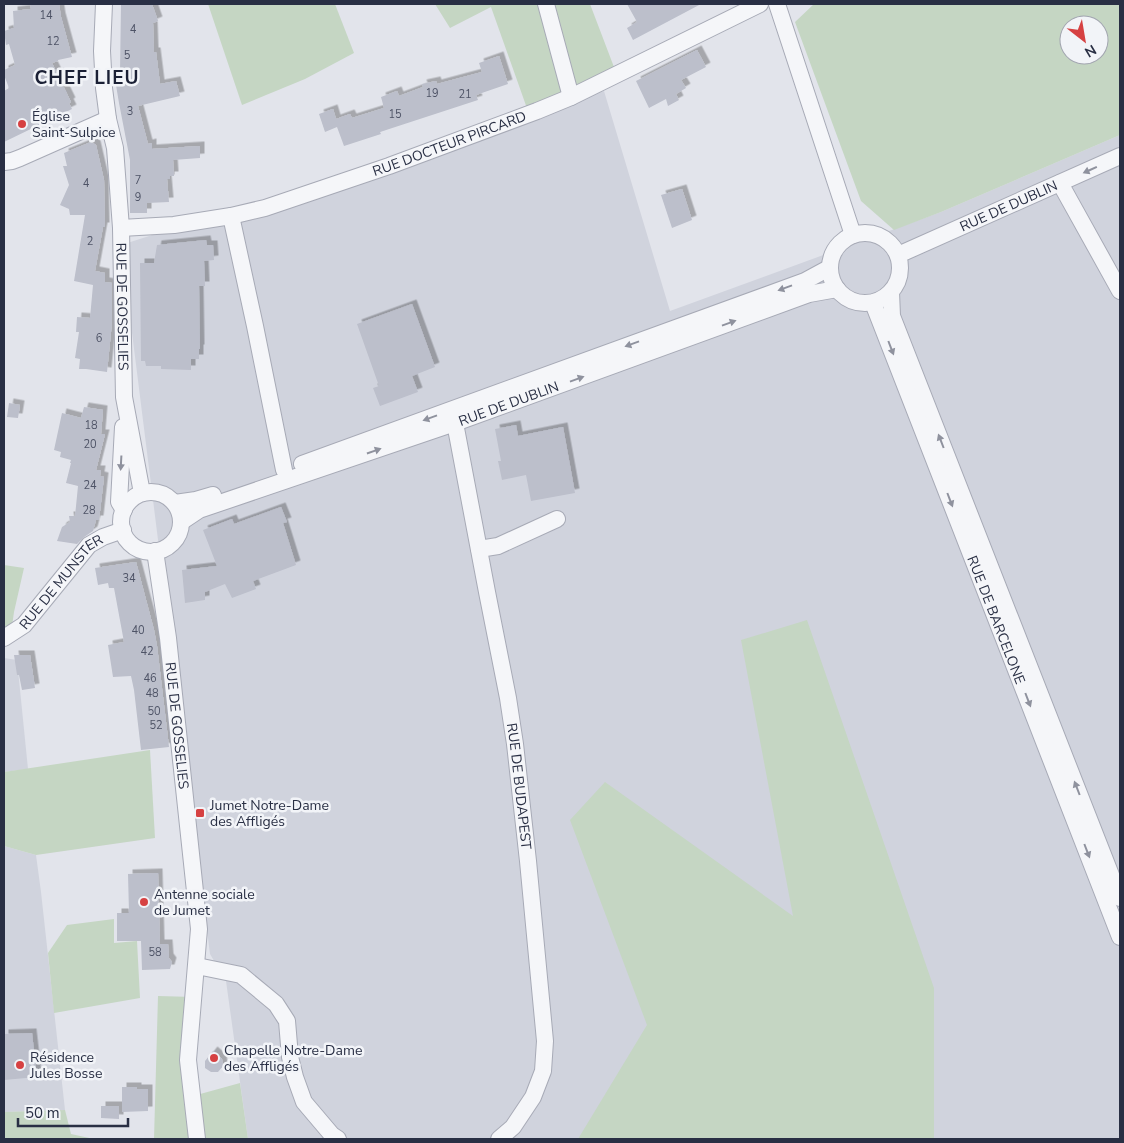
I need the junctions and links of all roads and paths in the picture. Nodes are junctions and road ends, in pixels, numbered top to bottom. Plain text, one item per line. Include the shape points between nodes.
1 (104, 4) edge
2 (546, 4) edge
3 (760, 4) edge
4 (777, 4) edge
5 (571, 97) junction
6 (108, 119) junction
7 (1120, 156) edge
8 (4, 162) edge
9 (1060, 183) junction
10 (231, 216) junction
11 (121, 228) junction
12 (853, 235) junction
13 (898, 255) junction
14 (829, 268) junction
15 (837, 289) junction
16 (1120, 291) edge
17 (892, 292) junction
18 (873, 303) junction
19 (124, 397) junction
20 (455, 423) junction
21 (284, 470) junction
22 (142, 493) junction
23 (175, 503) junction
24 (124, 510) junction
25 (557, 519) dead end
26 (181, 522) junction
27 (123, 530) junction
28 (479, 549) junction
29 (155, 551) junction
30 (4, 638) edge
31 (1120, 898) edge
32 (1120, 937) edge
33 (197, 966) junction
34 (197, 1139) edge
35 (338, 1139) edge
36 (499, 1139) edge

1 - 6 street, RUE DE GOSSELIES via 102,51
2 - 5 street
3 - 5 street, RUE DOCTEUR PIRCARD
4 - 12 street
5 - 10 street, RUE DOCTEUR PIRCARD via 389,166 265,208
6 - 8 street
6 - 11 street, RUE DE GOSSELIES via 115,148
7 -> 9 street, RUE DE DUBLIN
9 - 13 street, RUE DE DUBLIN
9 - 16 street
10 - 11 street, RUE DOCTEUR PIRCARD via 174,225
10 - 21 street
11 - 19 street, RUE DE GOSSELIES
12 - 13 street via 864,233 884,238
12 - 14 street via 836,248
13 - 17 street via 900,274
14 - 15 street
14 -> 21 street, RUE DE DUBLIN via 805,281
15 - 18 street via 853,302
20 -> 15 street, RUE DE DUBLIN via 808,294
17 - 18 street
31 -> 17 street, RUE DE BARCELONE via 892,316
18 -> 32 street, RUE DE BARCELONE
19 - 22 street, RUE DE GOSSELIES
19 -> 24 street via 119,502
26 -> 20 street, RUE DE DUBLIN via 199,510
20 - 28 street, RUE DE BUDAPEST
21 - 23 street, RUE DE DUBLIN via 196,500
22 - 23 street via 162,493
22 - 24 street via 132,498
23 - 26 street
24 - 27 street
25 - 28 street via 498,546
26 - 29 street via 176,539 169,546
27 - 29 street via 124,536 140,550
27 - 30 street, RUE DE MUNSTER via 89,545 24,626
28 - 36 street, RUE DE BUDAPEST via 515,744 545,1041 543,1071 533,1097 514,1127
29 - 33 street, RUE DE GOSSELIES via 168,638 199,929
33 - 34 street, RUE DE GOSSELIES via 188,1060
33 - 35 street via 241,975 276,1004 286,1021 290,1057 304,1102

